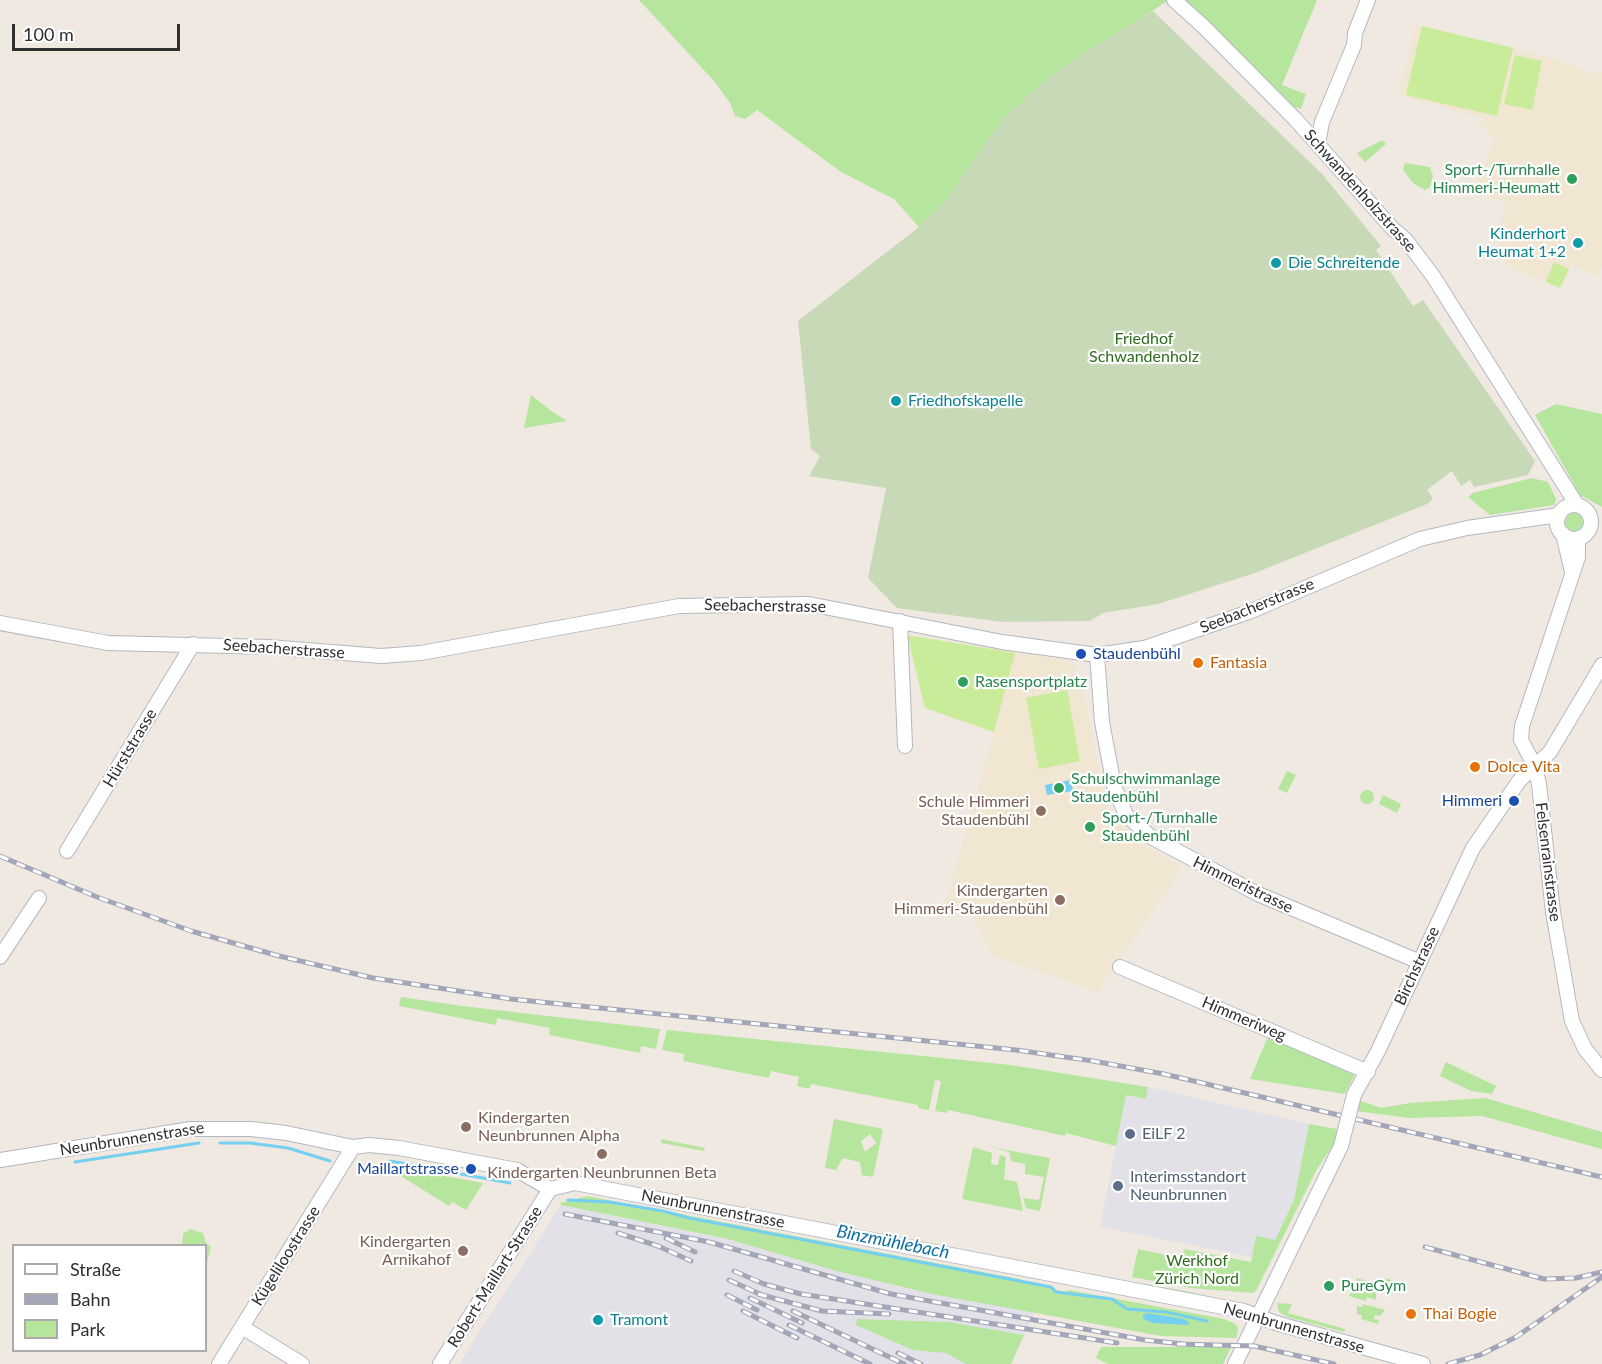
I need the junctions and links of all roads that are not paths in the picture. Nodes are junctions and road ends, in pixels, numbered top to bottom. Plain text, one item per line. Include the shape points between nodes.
1 (1174, 0) edge
2 (1368, 0) edge
3 (1318, 144) junction
4 (1578, 511) edge
5 (1510, 522) junction
6 (1590, 531) edge
7 (1561, 532) junction
8 (1573, 574) junction
9 (900, 621) junction
10 (0, 623) edge
11 (193, 644) junction
12 (1097, 655) junction
13 (1602, 665) edge
14 (905, 746) dead end
15 (1535, 766) junction
16 (67, 851) dead end
17 (39, 898) dead end
18 (0, 957) edge
19 (1420, 962) junction
20 (1120, 967) dead end
21 (1602, 1070) edge
22 (1368, 1072) junction
23 (353, 1147) junction
24 (0, 1160) edge
25 (550, 1190) junction
26 (1259, 1316) junction
27 (242, 1327) junction
28 (219, 1364) edge
29 (302, 1364) edge
30 (440, 1364) edge
31 (1235, 1364) edge
32 (1423, 1364) edge

1 - 3 street, Schwandenholzstrasse
2 - 3 street
3 - 4 street, Schwandenholzstrasse via 1419,256
4 - 5 street, Seebacherstrasse
4 - 6 street via 1591,522
4 - 7 street
5 - 7 street, Seebacherstrasse
5 - 12 street, Seebacherstrasse via 1420,539 1249,612 1144,648
6 - 7 street, Seebacherstrasse
6 - 8 street
7 - 8 street
8 - 15 street via 1522,726 1521,740
9 - 11 street, Seebacherstrasse via 809,604 679,606 421,653 381,656
9 - 12 street, Seebacherstrasse via 1002,642
9 - 14 street
10 - 11 street, Seebacherstrasse via 108,643
11 - 16 street, Hürststrasse
12 - 19 street, Himmeristrasse via 1102,722 1114,786 1126,815 1151,837 1258,894
13 - 15 street via 1550,752
15 - 19 street, Birchstrasse via 1519,781 1479,838
15 - 21 street, Felsenrainstrasse via 1568,1007 1579,1038
17 - 18 street
19 - 22 street, Birchstrasse
20 - 22 street, Himmeriweg
22 - 26 street, Birchstrasse, bridge via 1354,1095 1341,1146
23 - 24 street, Neunbrunnenstrasse via 286,1133 211,1127
23 - 25 street, Neunbrunnenstrasse via 399,1148 517,1170
23 - 27 street, Kügeliloostrasse
25 - 26 street, Neunbrunnenstrasse via 575,1183
25 - 30 street, Robert-Maillart-Strasse
26 - 31 street, Birchstrasse
26 - 32 street, Neunbrunnenstrasse
27 - 28 street, Kügeliloostrasse
27 - 29 street

